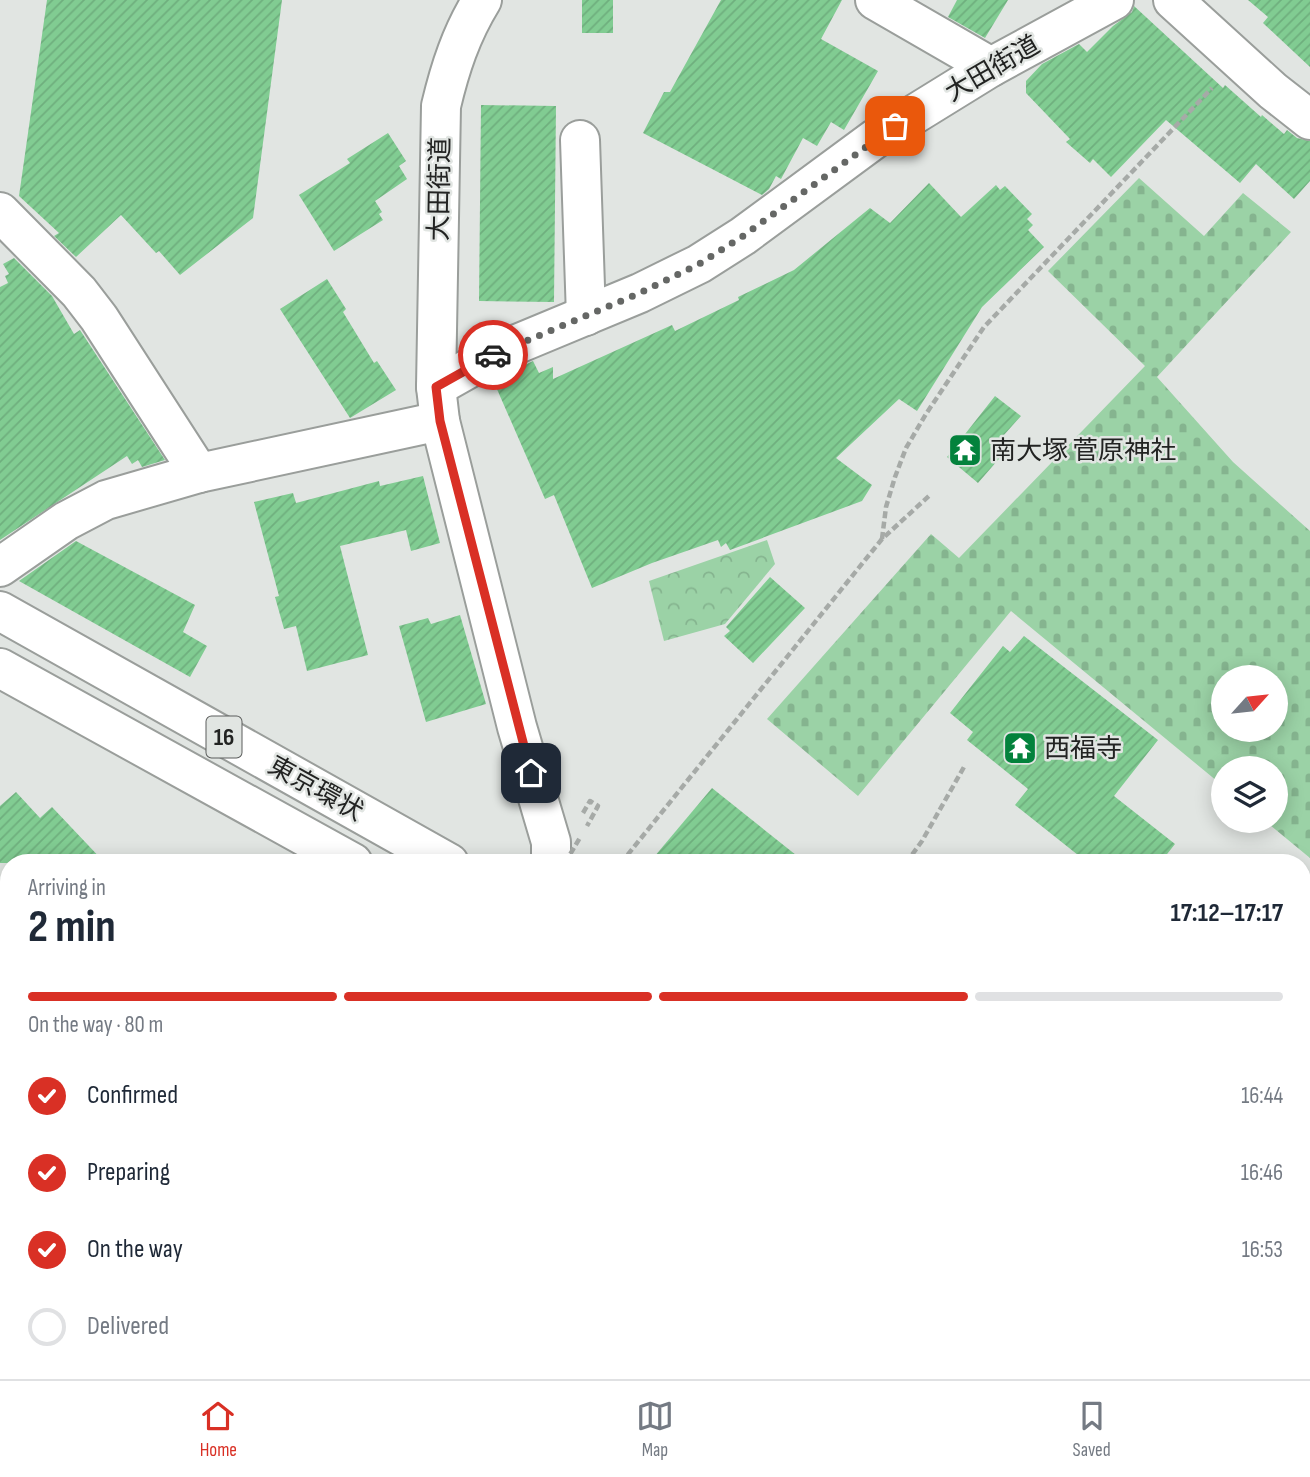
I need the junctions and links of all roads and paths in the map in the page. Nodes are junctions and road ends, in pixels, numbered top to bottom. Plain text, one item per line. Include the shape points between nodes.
1 (875, 0) edge
2 (1114, 0) edge
3 (1173, 0) edge
4 (470, 8) edge
5 (1239, 60) junction
6 (991, 67) junction
7 (1310, 120) edge
8 (580, 140) dead end
9 (0, 212) edge
10 (586, 316) junction
11 (438, 404) junction
12 (199, 473) junction
13 (930, 495) dead end
14 (882, 539) junction
15 (0, 568) edge
16 (0, 611) edge
17 (0, 668) edge
18 (964, 767) dead end
19 (581, 836) dead end
20 (337, 854) edge
21 (433, 854) edge
22 (551, 854) edge
23 (570, 854) edge
24 (628, 854) edge
25 (913, 854) edge

1 - 6 main road
2 - 6 main road, 大田街道
3 - 5 main road
4 - 11 main road, 大田街道 via 441,106
5 - 7 main road
5 - 14 path via 984,327 906,448 892,487
6 - 10 main road, 大田街道 via 876,138 699,264
8 - 10 main road
9 - 12 main road via 99,318
10 - 11 main road, 大田街道 via 498,352
11 - 12 main road
11 - 22 main road, 大田街道
12 - 15 main road via 106,500 66,521
13 - 14 path
14 - 24 path
16 - 21 main road, 東京環状 / 16
17 - 20 main road, 東京環状 / 16
18 - 25 path
19 - 23 path, bridge

